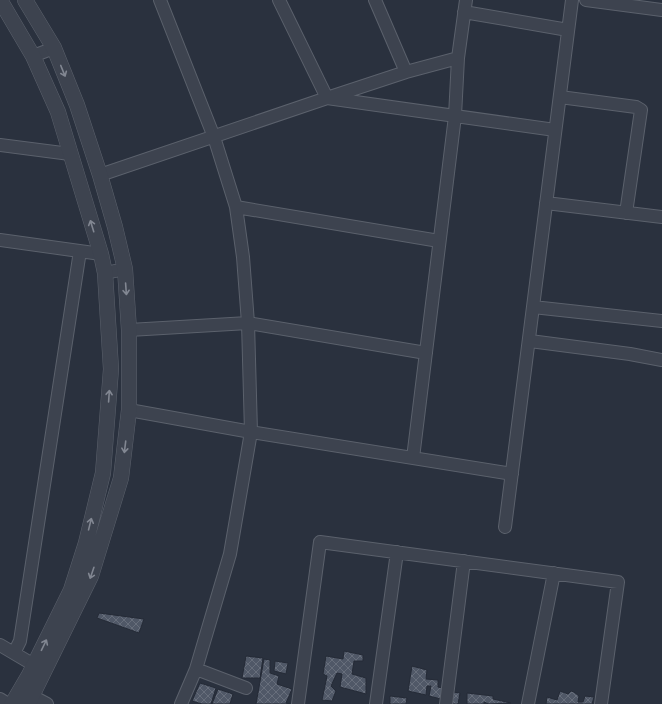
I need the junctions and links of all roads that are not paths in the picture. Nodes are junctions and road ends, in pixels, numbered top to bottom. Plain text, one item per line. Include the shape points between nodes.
1 (0, 0) edge
2 (25, 0) edge
3 (160, 0) edge
4 (279, 0) edge
5 (375, 0) edge
6 (466, 0) edge
7 (572, 0) edge
8 (586, 0) edge
9 (662, 10) edge
10 (464, 12) junction
11 (568, 30) junction
12 (54, 48) junction
13 (32, 56) junction
14 (458, 58) junction
15 (406, 72) junction
16 (560, 97) junction
17 (327, 98) junction
18 (455, 116) junction
19 (556, 130) junction
20 (214, 137) junction
21 (0, 145) edge
22 (70, 154) junction
23 (100, 175) junction
24 (546, 203) junction
25 (236, 207) junction
26 (626, 213) junction
27 (662, 217) edge
28 (0, 240) edge
29 (438, 241) junction
30 (80, 251) junction
31 (101, 254) junction
32 (125, 269) junction
33 (104, 273) junction
34 (533, 306) junction
35 (662, 321) edge
36 (248, 323) junction
37 (129, 330) junction
38 (530, 341) junction
39 (426, 353) junction
40 (662, 360) edge
41 (129, 410) junction
42 (251, 432) junction
43 (413, 458) junction
44 (512, 474) junction
45 (505, 526) dead end
46 (397, 552) junction
47 (464, 561) junction
48 (554, 573) junction
49 (0, 645) edge
50 (14, 653) junction
51 (34, 665) junction
52 (196, 669) junction
53 (246, 688) dead end
54 (0, 700) edge
55 (30, 700) edge
56 (8, 704) edge
57 (12, 704) edge
58 (47, 704) edge
59 (181, 704) edge
60 (298, 704) edge
61 (376, 704) edge
62 (446, 704) edge
63 (528, 704) edge
64 (601, 704) edge

1 - 13 street
2 - 12 street
3 - 20 street
4 - 17 street
5 - 15 street
6 - 10 street
7 - 11 street
8 - 9 street
10 - 11 street
10 - 14 street
11 - 16 street
12 - 13 street
12 -> 23 street via 77,105
13 - 22 street via 58,112
14 - 15 street
14 - 18 street
15 - 17 street
16 - 19 street
16 - 26 street via 636,107 641,110
17 - 18 street
17 - 20 street
18 - 19 street
18 - 29 street
19 - 24 street
20 - 23 street
20 - 25 street
21 - 22 street
31 -> 22 street
23 - 32 street
24 - 26 street
24 - 34 street
25 - 29 street
25 - 36 street
26 - 27 street
28 - 30 street
29 - 39 street
30 - 31 street
30 - 50 street via 20,641
31 - 33 street
32 - 33 street
32 -> 37 street
51 -> 33 street via 71,590 86,543 103,473 111,370
34 - 35 street
34 - 38 street
36 - 37 street
36 - 39 street
36 - 42 street
37 - 41 street
38 - 40 street
38 - 44 street
39 - 43 street
41 - 42 street
41 -> 55 street via 121,478 91,576
42 - 43 street
42 - 52 street via 230,554
43 - 44 street
44 - 45 street
46 - 47 street
46 - 60 street via 320,542
46 - 61 street
47 - 48 street
47 - 62 street
48 - 63 street
48 - 64 street via 618,582
49 - 50 street
50 - 51 street
51 - 57 street
52 - 53 street
52 - 59 street
54 - 56 street
55 - 58 street

